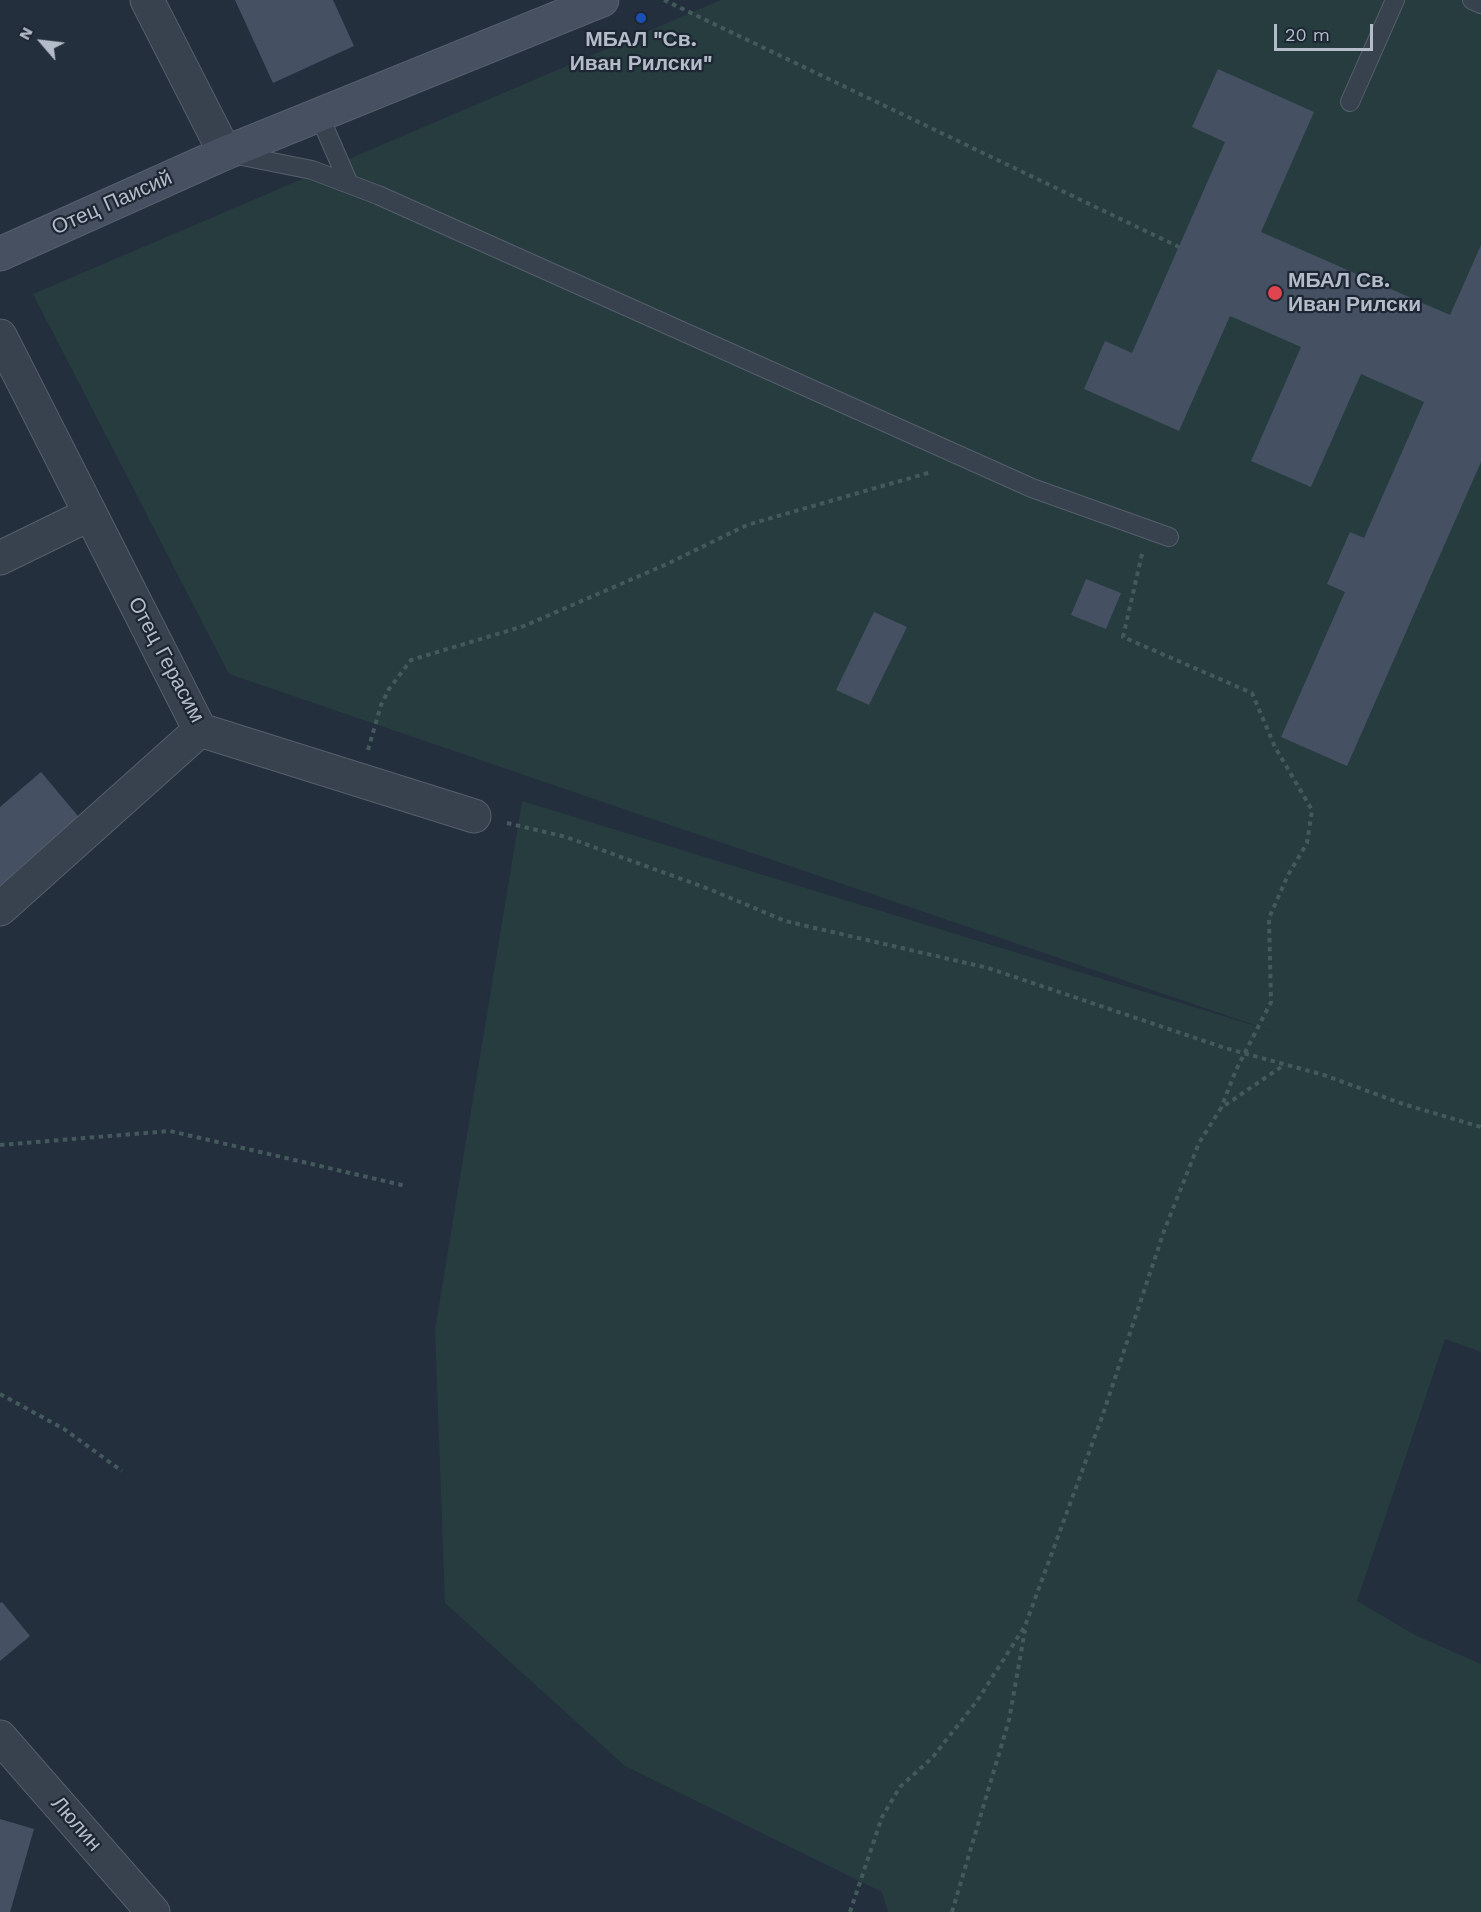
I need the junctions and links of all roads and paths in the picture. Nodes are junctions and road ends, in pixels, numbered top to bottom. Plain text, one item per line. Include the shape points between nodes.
1 (147, 0) edge
2 (602, 0) edge
3 (664, 0) edge
4 (1395, 0) edge
5 (1472, 0) edge
6 (1481, 4) edge
7 (557, 9) edge
8 (1350, 102) dead end
9 (319, 115) junction
10 (225, 153) junction
11 (349, 184) junction
12 (1179, 247) dead end
13 (0, 254) edge
14 (0, 336) edge
15 (972, 461) junction
16 (90, 514) junction
17 (1148, 527) junction
18 (1169, 537) dead end
19 (0, 558) edge
20 (200, 729) junction
21 (359, 780) junction
22 (474, 816) joint
23 (0, 909) edge
24 (1244, 1054) junction
25 (1284, 1065) junction
26 (1221, 1108) junction
27 (1481, 1127) edge
28 (0, 1145) edge
29 (406, 1186) dead end
30 (0, 1394) edge
31 (122, 1471) dead end
32 (1025, 1626) junction
33 (1, 1741) edge
34 (153, 1912) edge
35 (850, 1912) edge
36 (952, 1912) edge

1 - 10 street
2 - 7 main road, Отец Паисий
3 - 12 path
4 - 8 lane
5 - 6 lane
7 - 9 main road, Отец Паисий
9 - 10 main road, Отец Паисий
9 - 11 lane
10 - 11 lane via 312,170
10 - 13 main road, Отец Паисий
11 - 15 lane
14 - 16 street, Отец Герасим
15 - 17 lane via 1032,488
15 - 21 path via 747,525 524,626 411,660 381,705
16 - 19 street
16 - 20 street, Отец Герасим
17 - 18 lane
17 - 24 path via 1123,637 1252,693 1275,747 1312,810 1308,843 1269,918 1271,1002
20 - 21 street, Отец Герасим
20 - 23 street
21 - 22 street, Отец Герасим
22 - 24 path via 547,831 710,889 785,921 988,968
24 - 25 path
24 - 26 path
25 - 26 path
25 - 27 path
26 - 32 path via 1199,1143 1164,1231 1102,1417
28 - 29 path via 171,1131
30 - 31 path via 64,1428
32 - 35 path via 978,1701 932,1758 900,1787 882,1817
32 - 36 path via 1009,1720
33 - 34 street, Люлин

